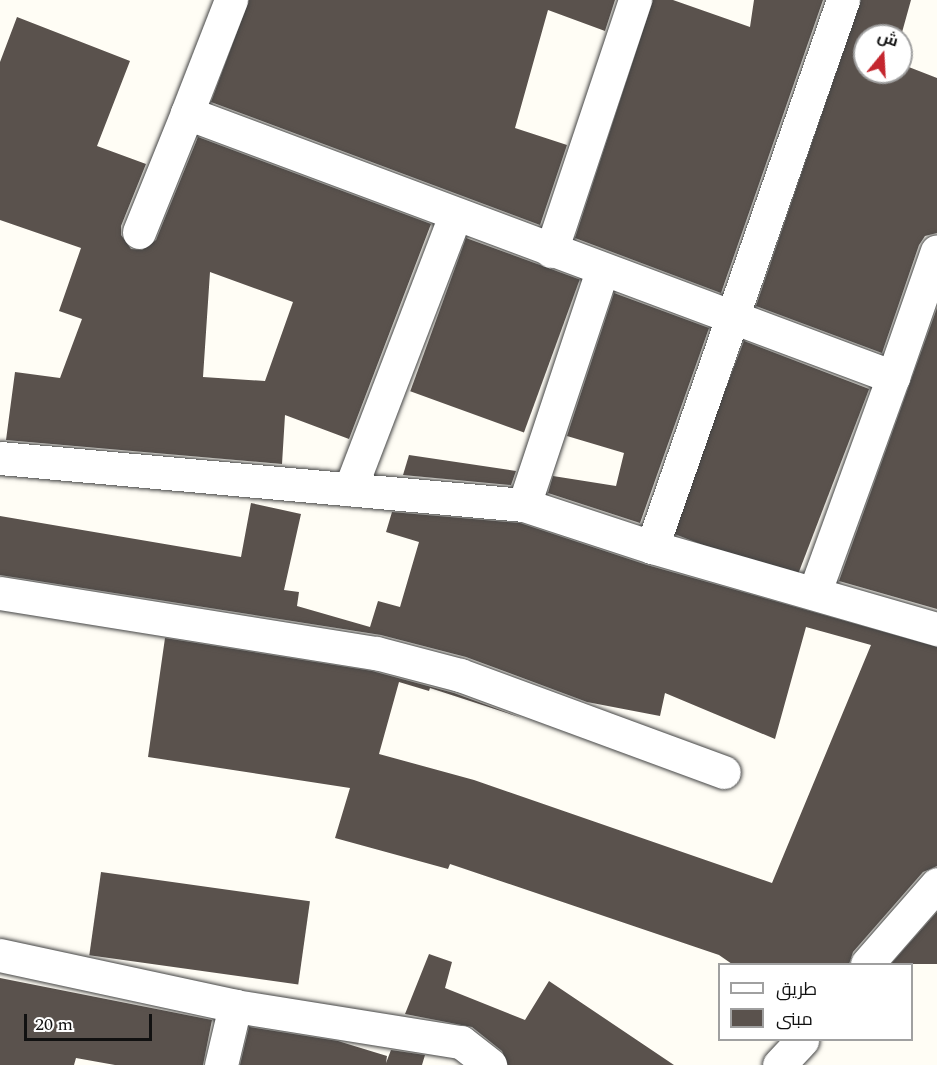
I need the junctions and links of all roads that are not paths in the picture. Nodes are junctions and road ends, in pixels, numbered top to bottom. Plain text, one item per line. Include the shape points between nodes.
1 (231, 0) edge
2 (635, 0) edge
3 (843, 0) edge
4 (187, 113) junction
5 (455, 214) junction
6 (139, 232) dead end
7 (551, 251) junction
8 (937, 251) edge
9 (602, 271) junction
10 (731, 319) junction
11 (893, 377) junction
12 (0, 458) edge
13 (350, 489) junction
14 (524, 505) junction
15 (652, 547) junction
16 (814, 591) junction
17 (0, 593) edge
18 (937, 628) edge
19 (724, 772) dead end
20 (937, 884) edge
21 (0, 955) edge
22 (868, 963) edge
23 (235, 1006) junction
24 (801, 1041) edge
25 (221, 1065) edge
26 (490, 1065) edge
27 (779, 1065) edge

1 - 4 street
2 - 7 street
3 - 10 street
4 - 5 street
4 - 6 street
5 - 7 street
5 - 13 street
7 - 9 street
8 - 11 street
9 - 10 street
9 - 14 street
10 - 11 street
10 - 15 street
11 - 16 street
12 - 13 street
13 - 14 street
14 - 15 street
15 - 16 street
16 - 18 street
17 - 19 street via 386,656 460,675
20 - 22 street
21 - 23 street
23 - 25 street
23 - 26 street via 461,1042
24 - 27 street

